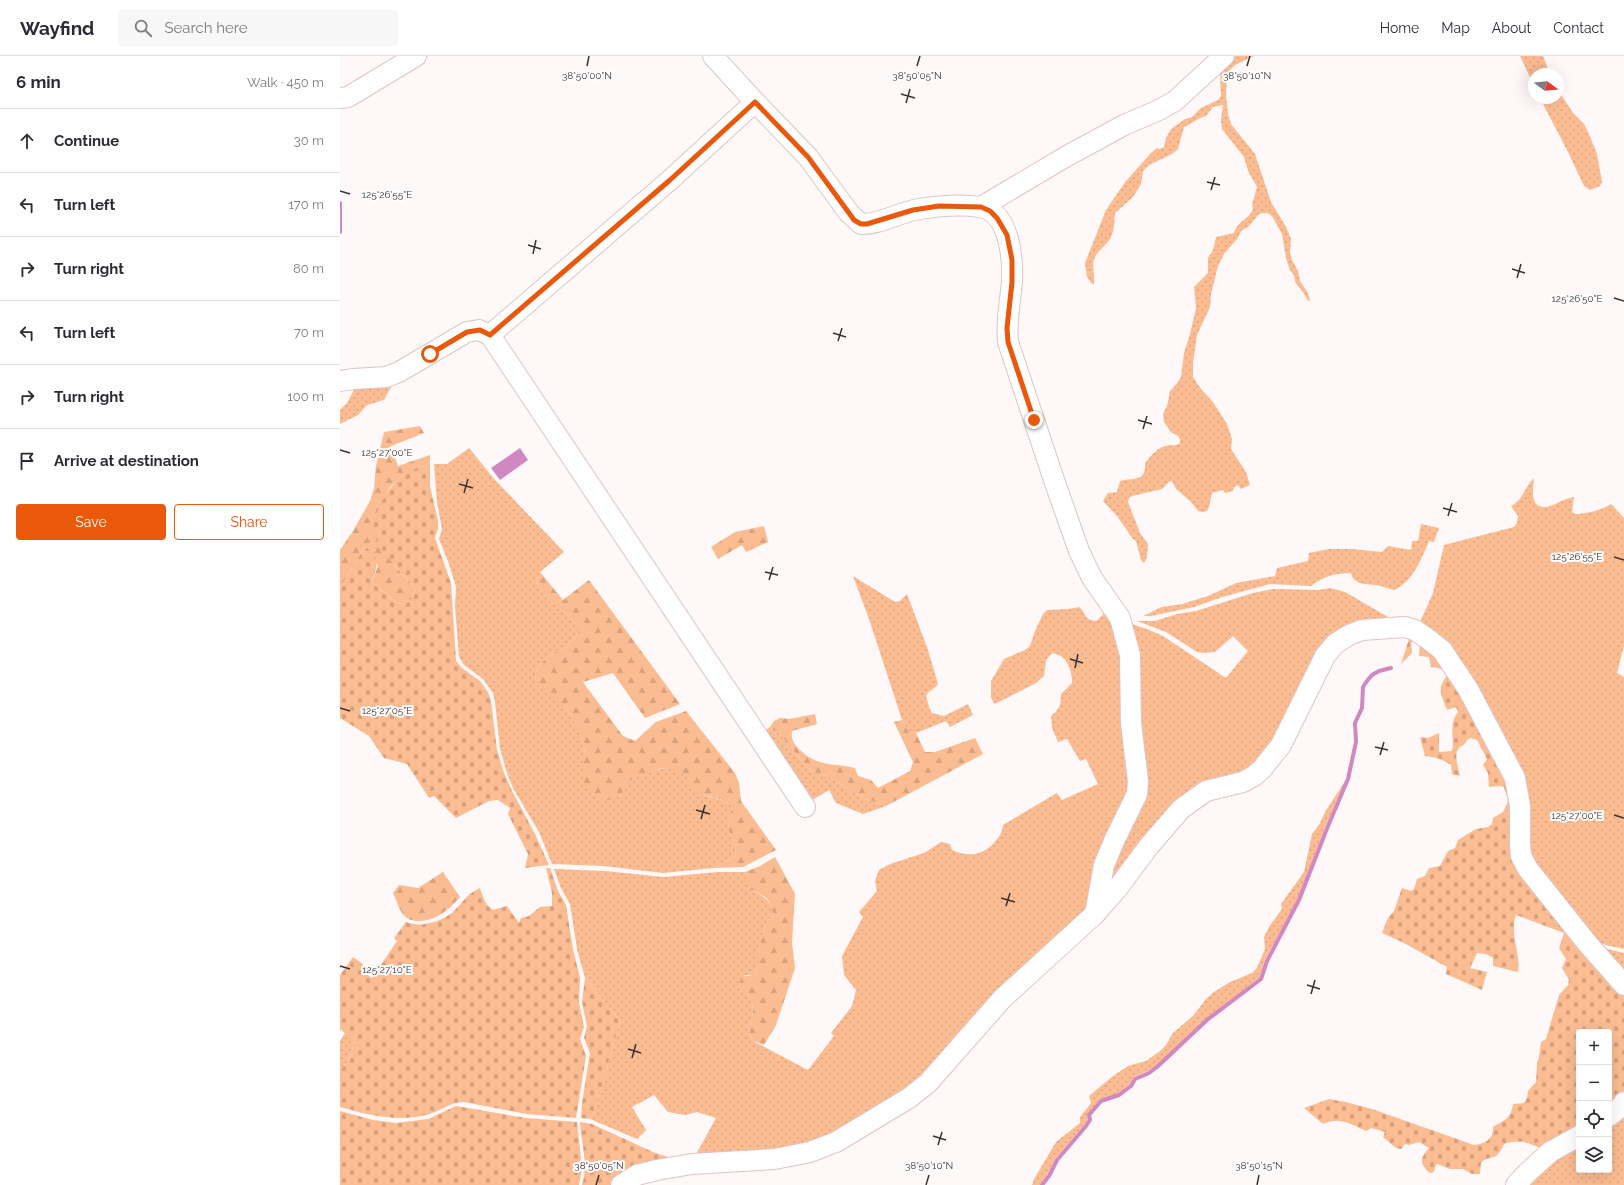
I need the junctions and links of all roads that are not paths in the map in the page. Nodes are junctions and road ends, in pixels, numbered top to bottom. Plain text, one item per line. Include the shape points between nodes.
1 (416, 56) edge
2 (713, 56) edge
3 (1224, 56) edge
4 (340, 98) edge
5 (755, 102) junction
6 (981, 207) junction
7 (490, 335) junction
8 (340, 381) edge
9 (805, 807) dead end
10 (1094, 914) junction
11 (1624, 985) edge
12 (1624, 1102) edge
13 (1612, 1114) edge
14 (1577, 1137) edge
15 (621, 1185) edge
16 (1516, 1185) edge

1 - 4 street via 348,97
2 - 5 street
3 - 6 street via 1174,101 1080,149
5 - 6 street via 808,157 854,220 861,224 939,206
5 - 7 street via 670,180
6 - 10 street via 997,218 1007,235 1012,260 1008,342 1051,474 1085,567 1120,618 1130,655 1131,723 1138,781 1137,794 1104,865
7 - 8 street via 480,330 467,332 386,377
7 - 9 street
10 - 11 street via 1118,889 1149,846 1181,809 1206,791 1243,782 1254,776 1271,758 1289,731 1325,656 1335,644 1348,635 1362,630 1405,627 1415,630 1442,650 1468,689 1515,778 1520,806 1521,856 1528,869 1587,943
10 - 15 street via 1002,999 928,1084 860,1129 810,1152 775,1159 692,1164 657,1170 637,1175
12 - 13 street
14 - 16 street via 1550,1152

